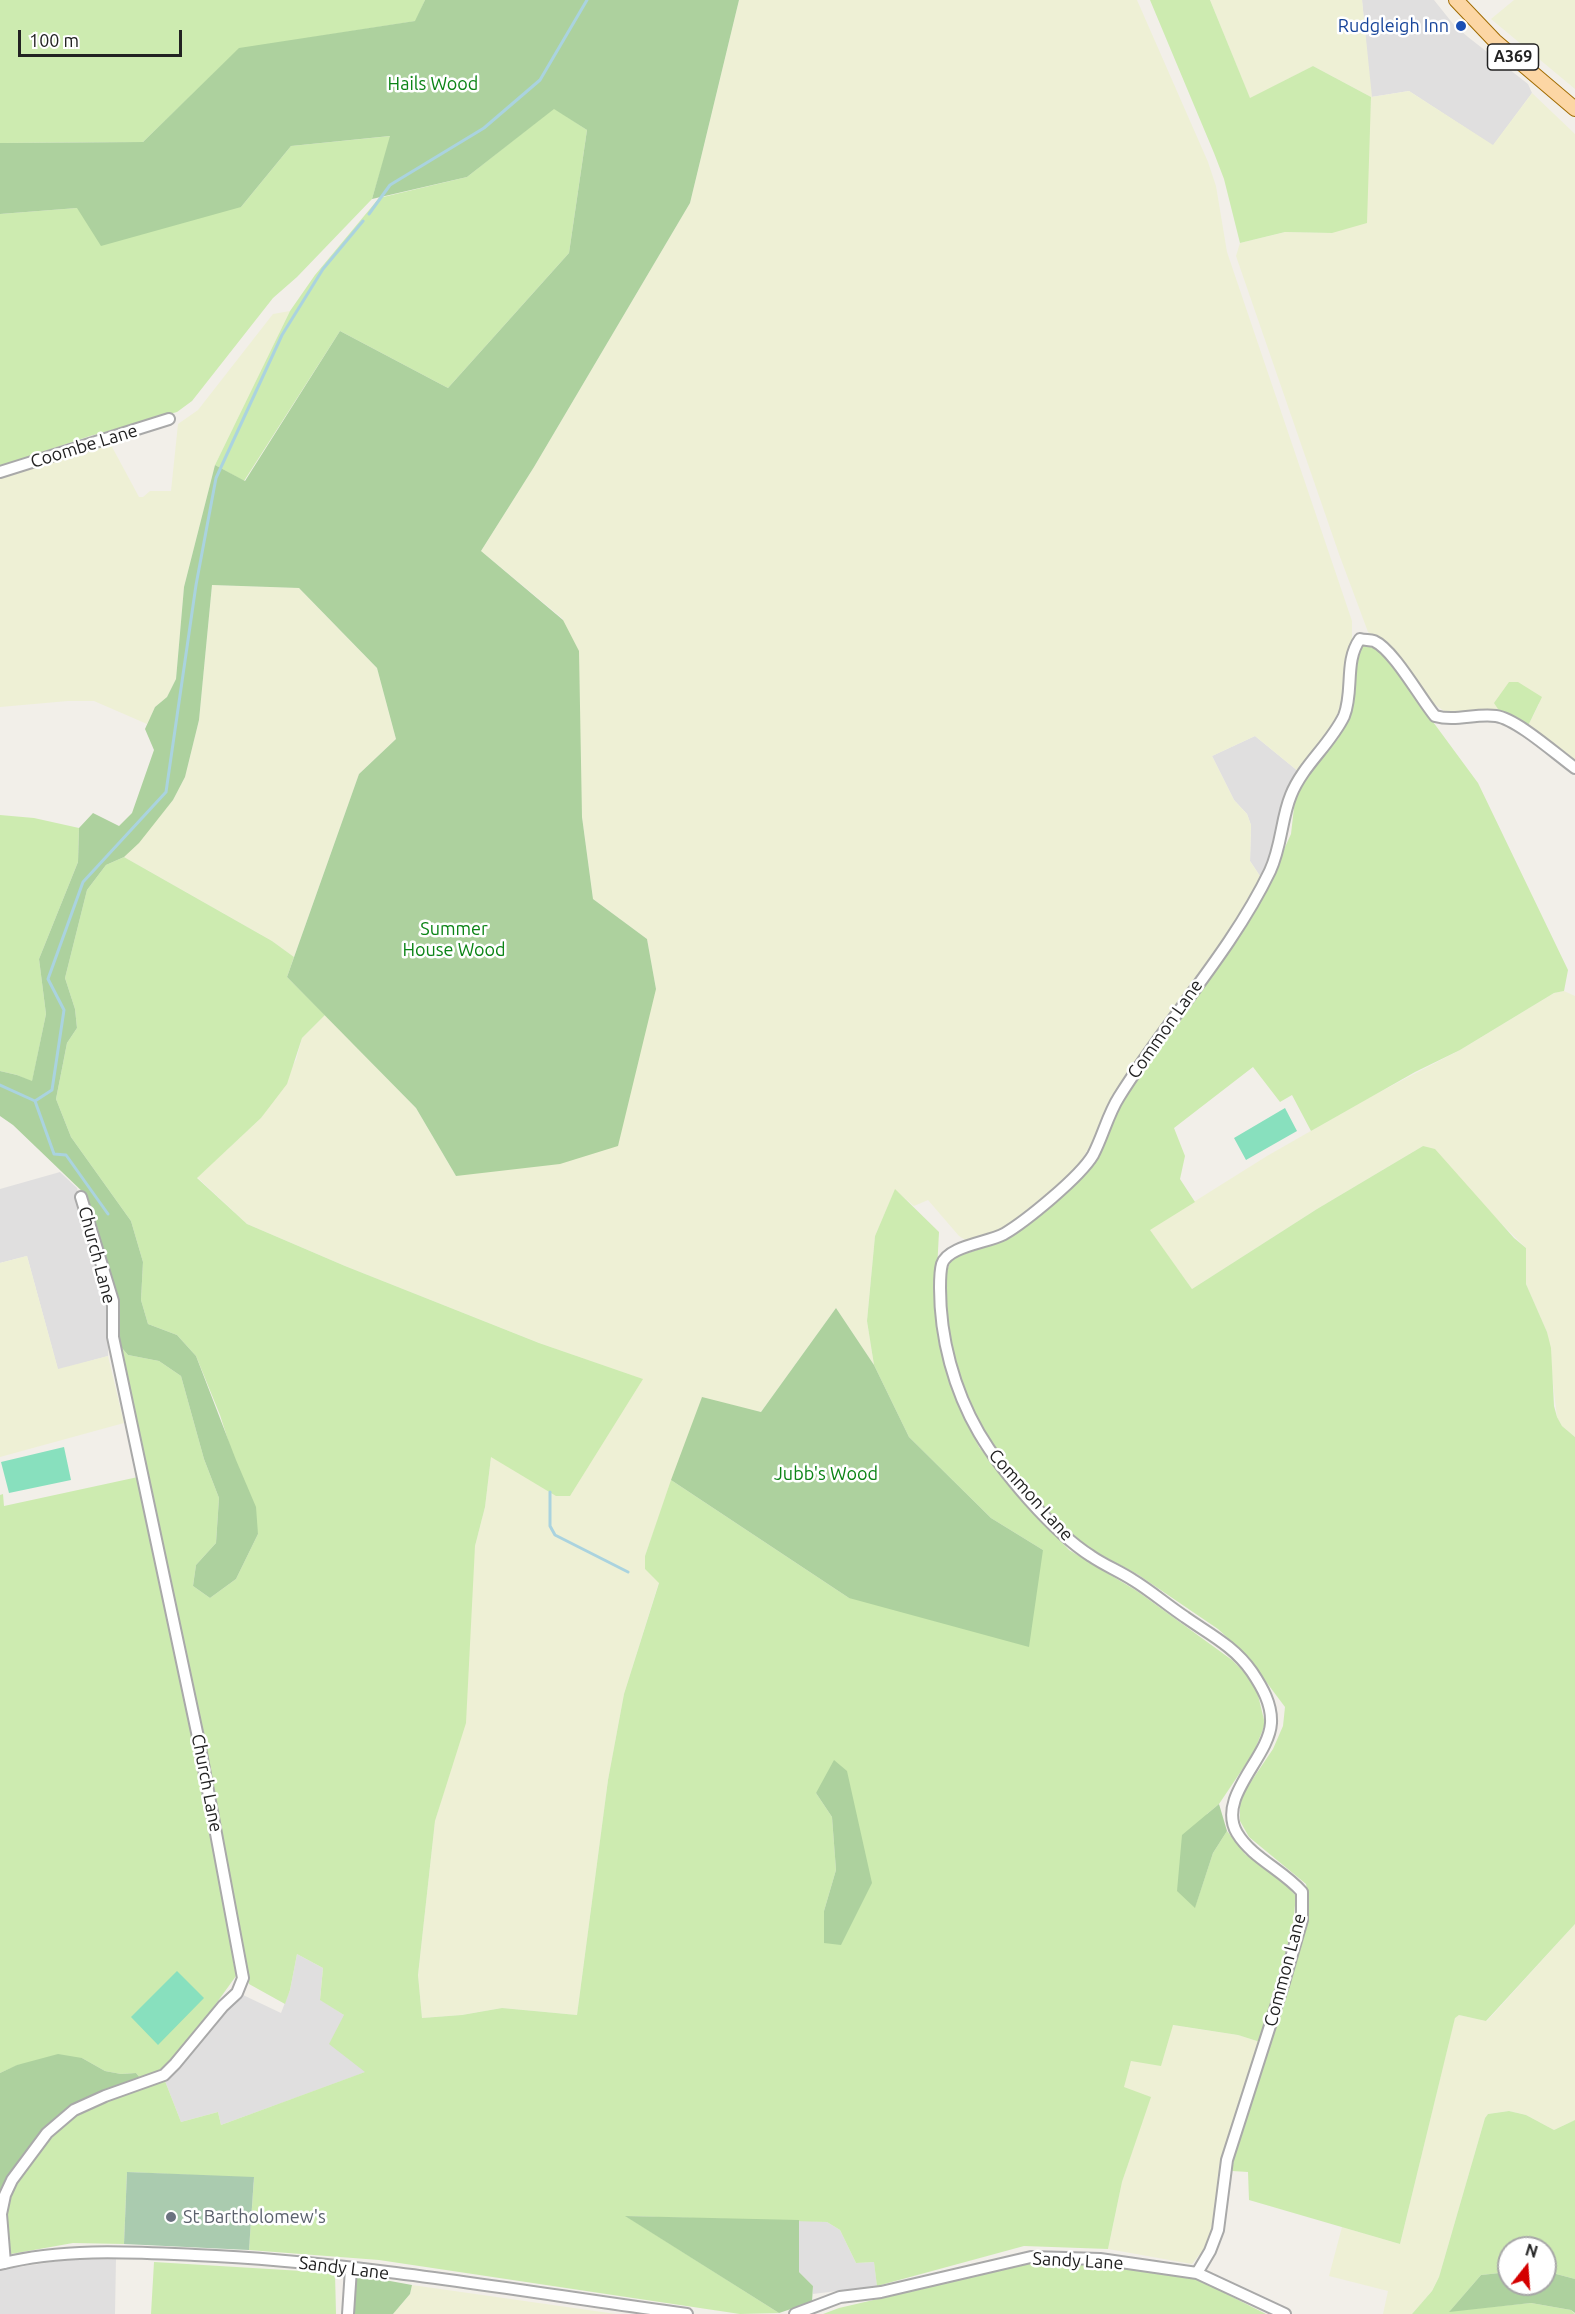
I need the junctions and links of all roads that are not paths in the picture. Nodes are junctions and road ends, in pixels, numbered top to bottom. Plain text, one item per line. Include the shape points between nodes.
1 (1455, 0) edge
2 (1575, 109) edge
3 (169, 420) dead end
4 (0, 472) edge
5 (1575, 768) edge
6 (81, 1197) dead end
7 (2, 2264) edge
8 (351, 2269) junction
9 (1197, 2273) junction
10 (348, 2314) edge
11 (687, 2314) edge
12 (795, 2314) edge
13 (1285, 2314) edge

1 - 2 main road, A369 via 1495,41
3 - 4 street, Coombe Lane
5 - 9 street, Common Lane via 1498,716 1435,716 1382,647 1360,639 1352,654 1345,712 1289,799 1278,854 1270,871 1236,931 1116,1101 1091,1158 1076,1177 1004,1234 948,1253 942,1263 940,1304 956,1381 965,1407 996,1460 1056,1528 1088,1555 1133,1580 1237,1654 1264,1690 1270,1712 1268,1737 1238,1792 1232,1819 1245,1844 1302,1892 1302,1920 1227,2160 1218,2230
6 - 7 street, Church Lane via 113,1301 113,1337 189,1692 243,1978 237,1993 164,2076 74,2110 47,2133 5,2195 1,2214
7 - 8 street, Sandy Lane via 80,2253 148,2253 256,2258
8 - 10 street
8 - 11 street, Sandy Lane
9 - 12 street, Sandy Lane via 1100,2259 1031,2257 881,2292 840,2297
9 - 13 street, Sandy Lane

